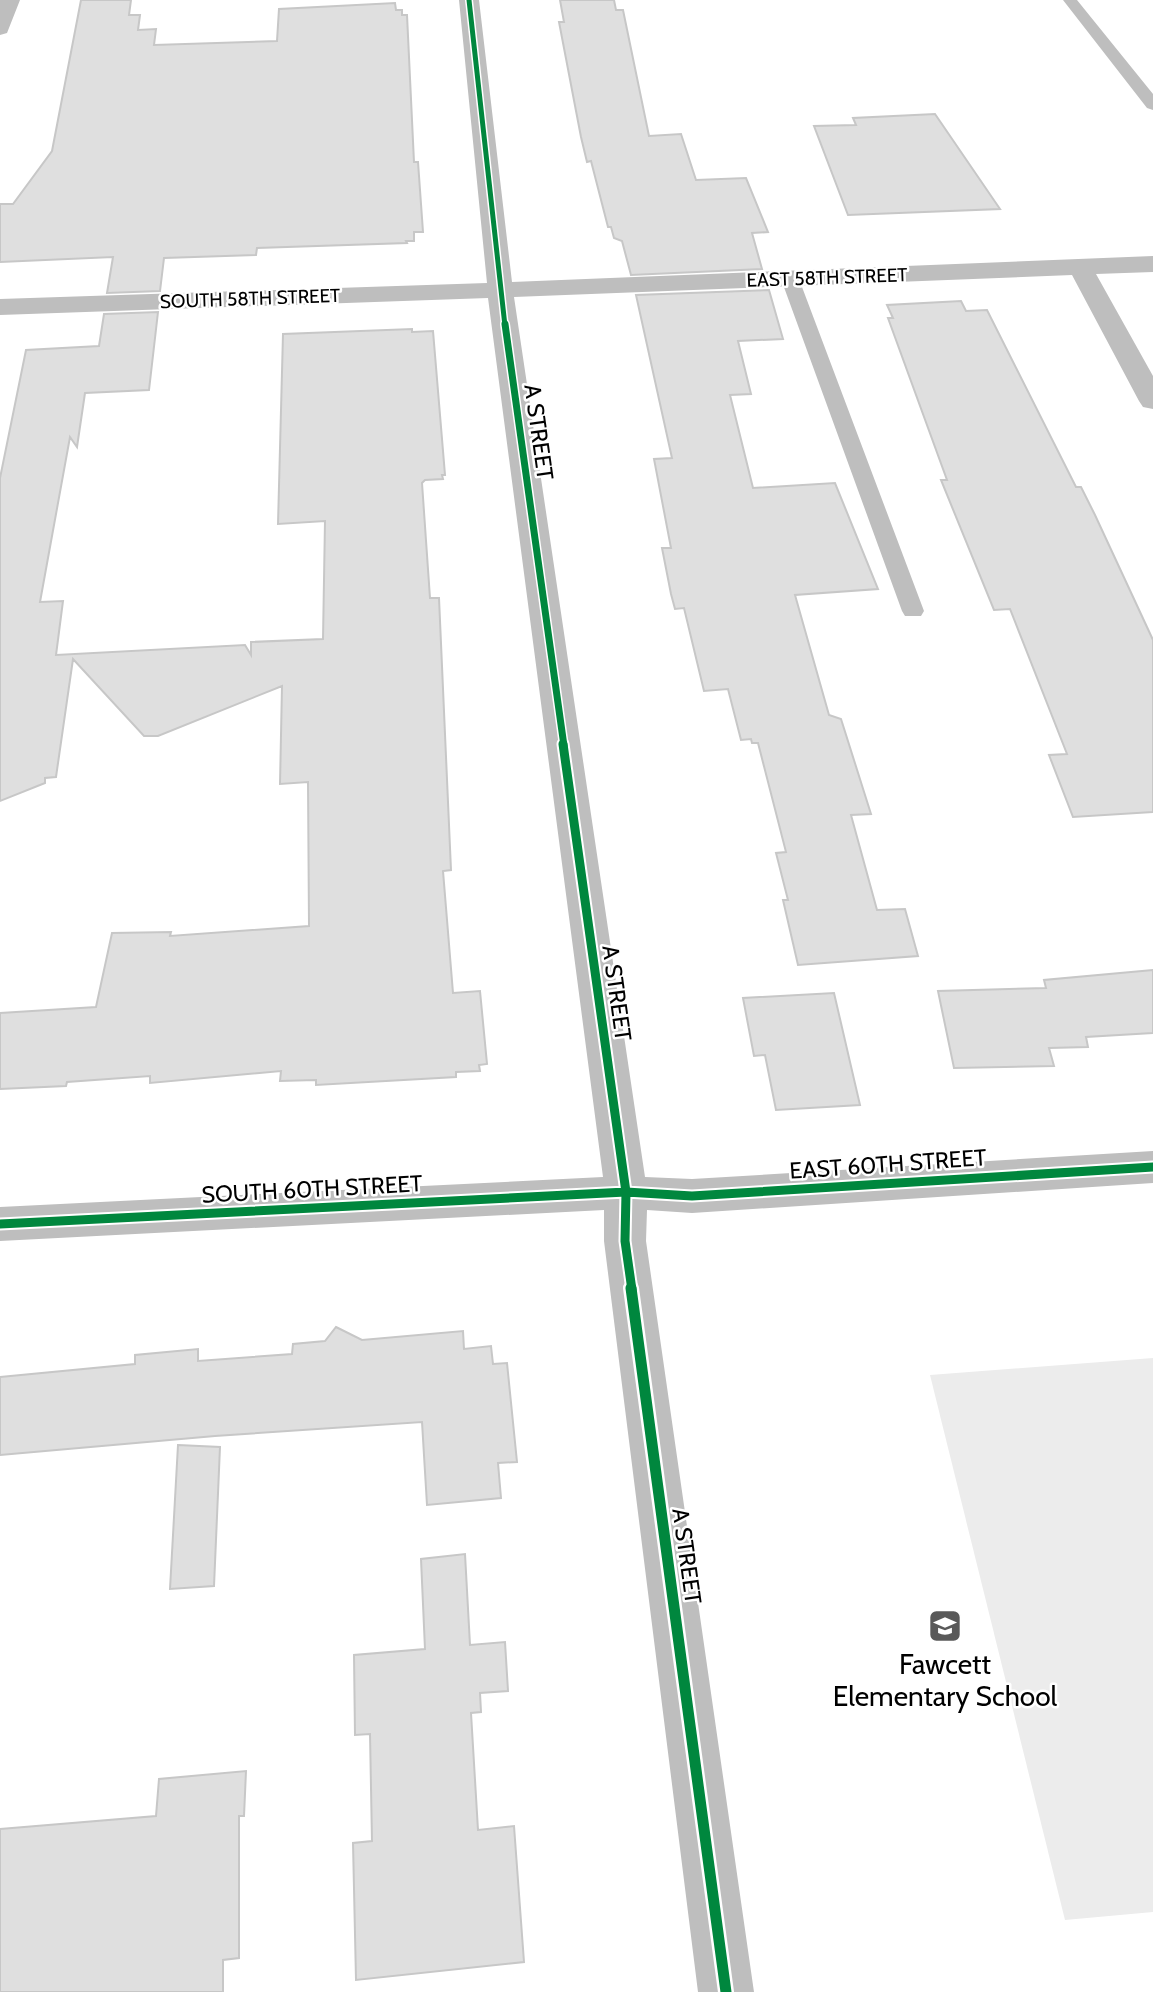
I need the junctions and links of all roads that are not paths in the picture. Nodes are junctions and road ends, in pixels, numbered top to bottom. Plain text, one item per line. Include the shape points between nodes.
1 (10, 0) edge
2 (470, 0) edge
3 (1070, 0) edge
4 (0, 29) edge
5 (1153, 105) edge
6 (1153, 264) edge
7 (1080, 267) junction
8 (790, 279) junction
9 (500, 290) junction
10 (0, 307) edge
11 (1153, 401) edge
12 (913, 611) dead end
13 (1153, 1167) edge
14 (626, 1192) junction
15 (0, 1224) edge
16 (726, 1992) edge

1 - 4 street
2 - 9 street, A STREET
3 - 5 lane
6 - 7 street, EAST 58TH STREET
7 - 8 street, EAST 58TH STREET
7 - 11 street
8 - 9 street, EAST 58TH STREET
8 - 12 lane
9 - 10 street, SOUTH 58TH STREET
9 - 14 street, A STREET
13 - 14 street, EAST 60TH STREET via 692,1196
14 - 15 street, SOUTH 60TH STREET
14 - 16 street, A STREET via 625,1241

